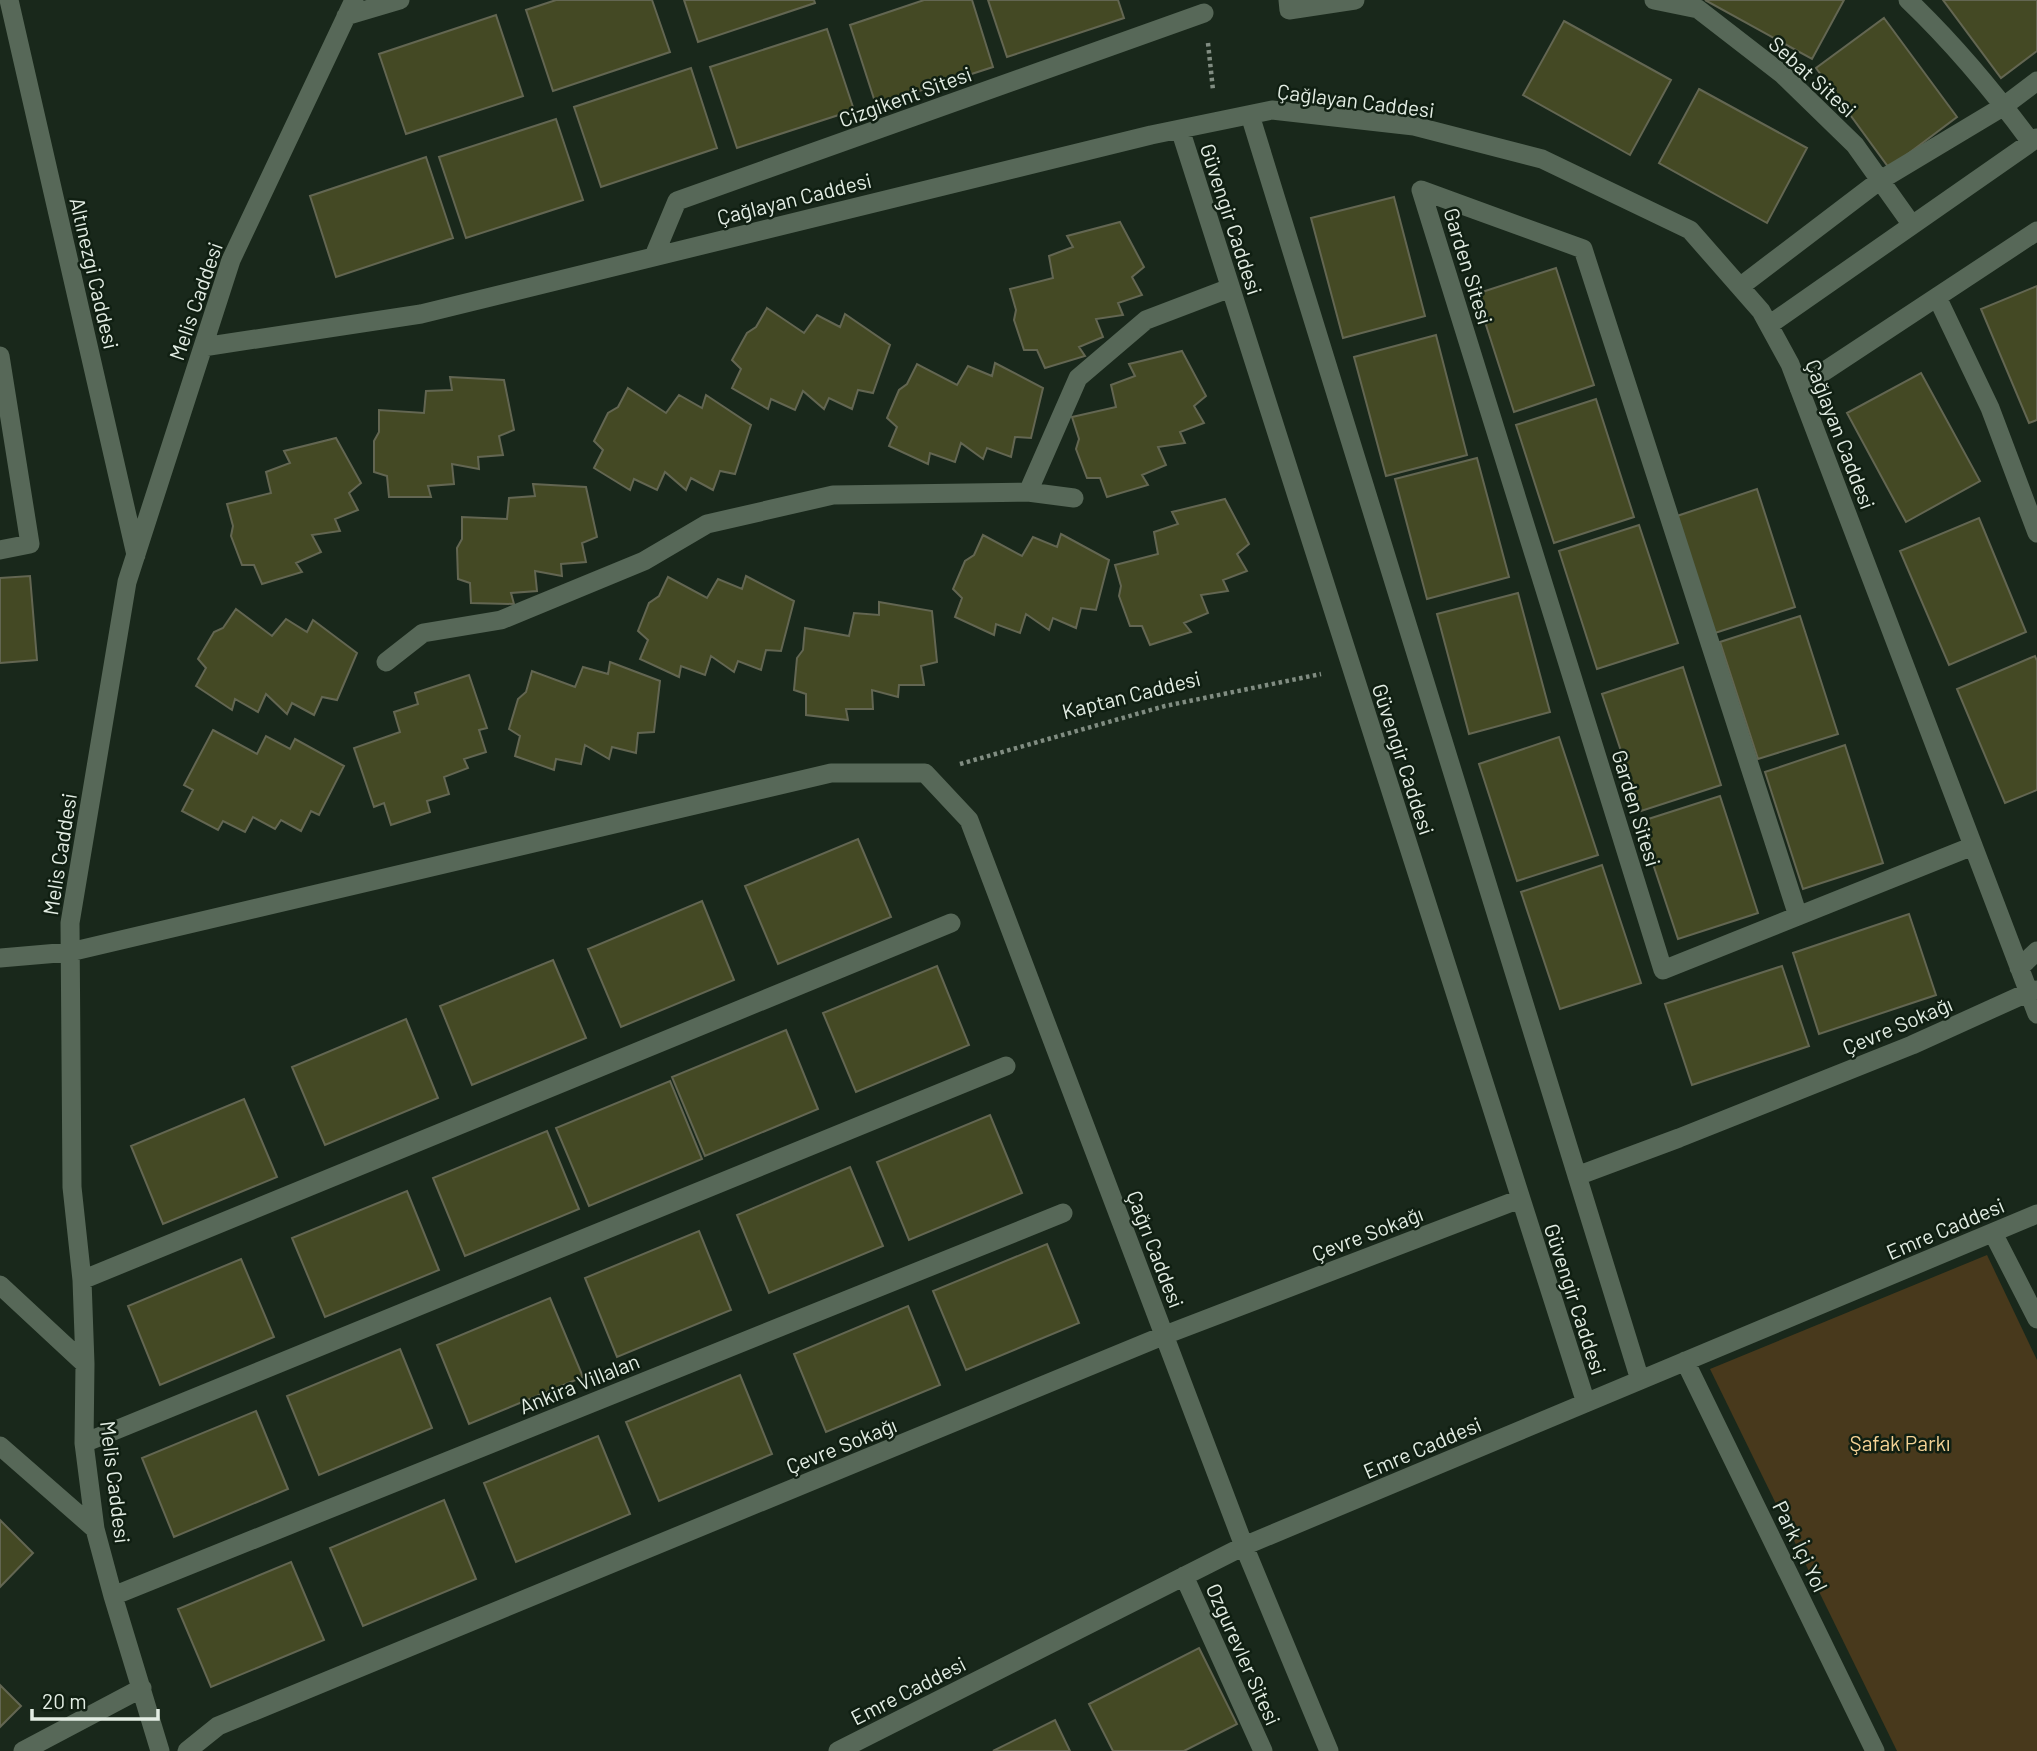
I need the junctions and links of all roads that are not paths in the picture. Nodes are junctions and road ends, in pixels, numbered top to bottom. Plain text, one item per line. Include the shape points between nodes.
1 (9, 0) edge
2 (400, 0) edge
3 (1287, 0) edge
4 (1355, 0) edge
5 (1654, 0) edge
6 (1908, 0) edge
7 (350, 8) edge
8 (1205, 13) road end
9 (2037, 81) edge
10 (2004, 106) junction
11 (1250, 115) junction
12 (1180, 129) junction
13 (2034, 140) edge
14 (1880, 181) junction
15 (1912, 225) junction
16 (2037, 231) edge
17 (654, 256) junction
18 (1741, 286) junction
19 (1230, 288) junction
20 (1937, 297) junction
21 (1769, 325) junction
22 (202, 347) junction
23 (0, 356) edge
24 (1799, 387) junction
25 (1028, 492) junction
26 (1074, 498) dead end
27 (2037, 533) edge
28 (0, 550) edge
29 (136, 555) junction
30 (386, 662) dead end
31 (1973, 846) junction
32 (1798, 916) junction
33 (950, 923) dead end
34 (2037, 951) edge
35 (70, 952) junction
36 (0, 958) edge
37 (2019, 968) junction
38 (2033, 991) edge
39 (2037, 1014) edge
40 (1006, 1066) dead end
41 (1577, 1175) junction
42 (1520, 1199) junction
43 (1063, 1213) dead end
44 (2037, 1214) edge
45 (1993, 1233) junction
46 (82, 1280) junction
47 (0, 1285) edge
48 (2037, 1319) edge
49 (1165, 1335) junction
50 (1685, 1361) junction
51 (85, 1364) junction
52 (1640, 1380) junction
53 (1586, 1403) junction
54 (84, 1443) junction
55 (0, 1446) edge
56 (95, 1529) junction
57 (1244, 1546) junction
58 (1184, 1576) junction
59 (113, 1596) junction
60 (142, 1688) junction
61 (23, 1751) edge
62 (160, 1751) edge
63 (187, 1751) edge
64 (838, 1751) edge
65 (1263, 1751) edge
66 (1329, 1751) edge
67 (1875, 1751) edge

1 - 29 street, Altınezgi Caddesi
2 - 7 street
3 - 4 street via 1289,10
5 - 14 street, Sebat Sitesi via 1698,9 1782,74 1855,145
6 - 10 street
7 - 22 street, Melis Caddesi via 231,260
8 - 17 street, Cizgikent Sitesi via 677,201
9 - 10 street
10 - 13 street
10 - 14 street
11 - 12 street, Çağlayan Caddesi
11 - 18 street, Çağlayan Caddesi via 1272,110 1414,126 1542,159 1690,230
11 - 41 street, Güvengir Caddesi
12 - 17 street, Çağlayan Caddesi
12 - 19 street, Güvengir Caddesi
13 - 15 street
14 - 15 street, Sebat Sitesi
14 - 18 street
15 - 21 street
16 - 20 street
17 - 22 street, Çağlayan Caddesi via 421,314
18 - 21 street, Çağlayan Caddesi
19 - 25 street via 1146,320 1078,378
19 - 42 street, Güvengir Caddesi
20 - 24 street
20 - 27 street via 1990,408
21 - 24 street, Çağlayan Caddesi
22 - 29 street, Melis Caddesi
23 - 28 street via 30,544
24 - 31 street, Çağlayan Caddesi
25 - 26 street
25 - 30 street via 833,495 707,524 644,561 501,620 423,633
29 - 35 street, Melis Caddesi via 127,582 70,923
31 - 32 street, Garden Sitesi
31 - 37 street, Çağlayan Caddesi
32 - 32 street, Garden Sitesi via 1663,970 1421,190 1583,249
33 - 46 street
34 - 37 street
35 - 36 street
35 - 46 street, Melis Caddesi via 72,1187
35 - 49 street, Çağrı Caddesi via 831,773 925,774 969,820
37 - 38 street, Çağlayan Caddesi
38 - 39 street, Çağlayan Caddesi
38 - 41 street, Çevre Sokağı via 1912,1045
40 - 54 street
41 - 52 street, Güvengir Caddesi
42 - 49 street, Çevre Sokağı
42 - 53 street, Güvengir Caddesi
43 - 59 street, Ankira Villalan
44 - 45 street, Emre Caddesi
45 - 48 street
45 - 50 street, Emre Caddesi
46 - 51 street, Melis Caddesi
47 - 51 street
49 - 57 street, Çağrı Caddesi
49 - 63 street, Çevre Sokağı via 218,1726
50 - 52 street, Emre Caddesi
50 - 67 street, Park İçi Yol
51 - 54 street, Melis Caddesi
52 - 53 street, Emre Caddesi
53 - 57 street, Emre Caddesi
54 - 56 street, Melis Caddesi
55 - 56 street
56 - 59 street, Melis Caddesi
57 - 58 street, Emre Caddesi
57 - 66 street, Çağrı Caddesi
58 - 64 street, Emre Caddesi
58 - 65 street, Ozgurevler Sitesi
59 - 60 street, Melis Caddesi
60 - 61 street
60 - 62 street, Melis Caddesi

